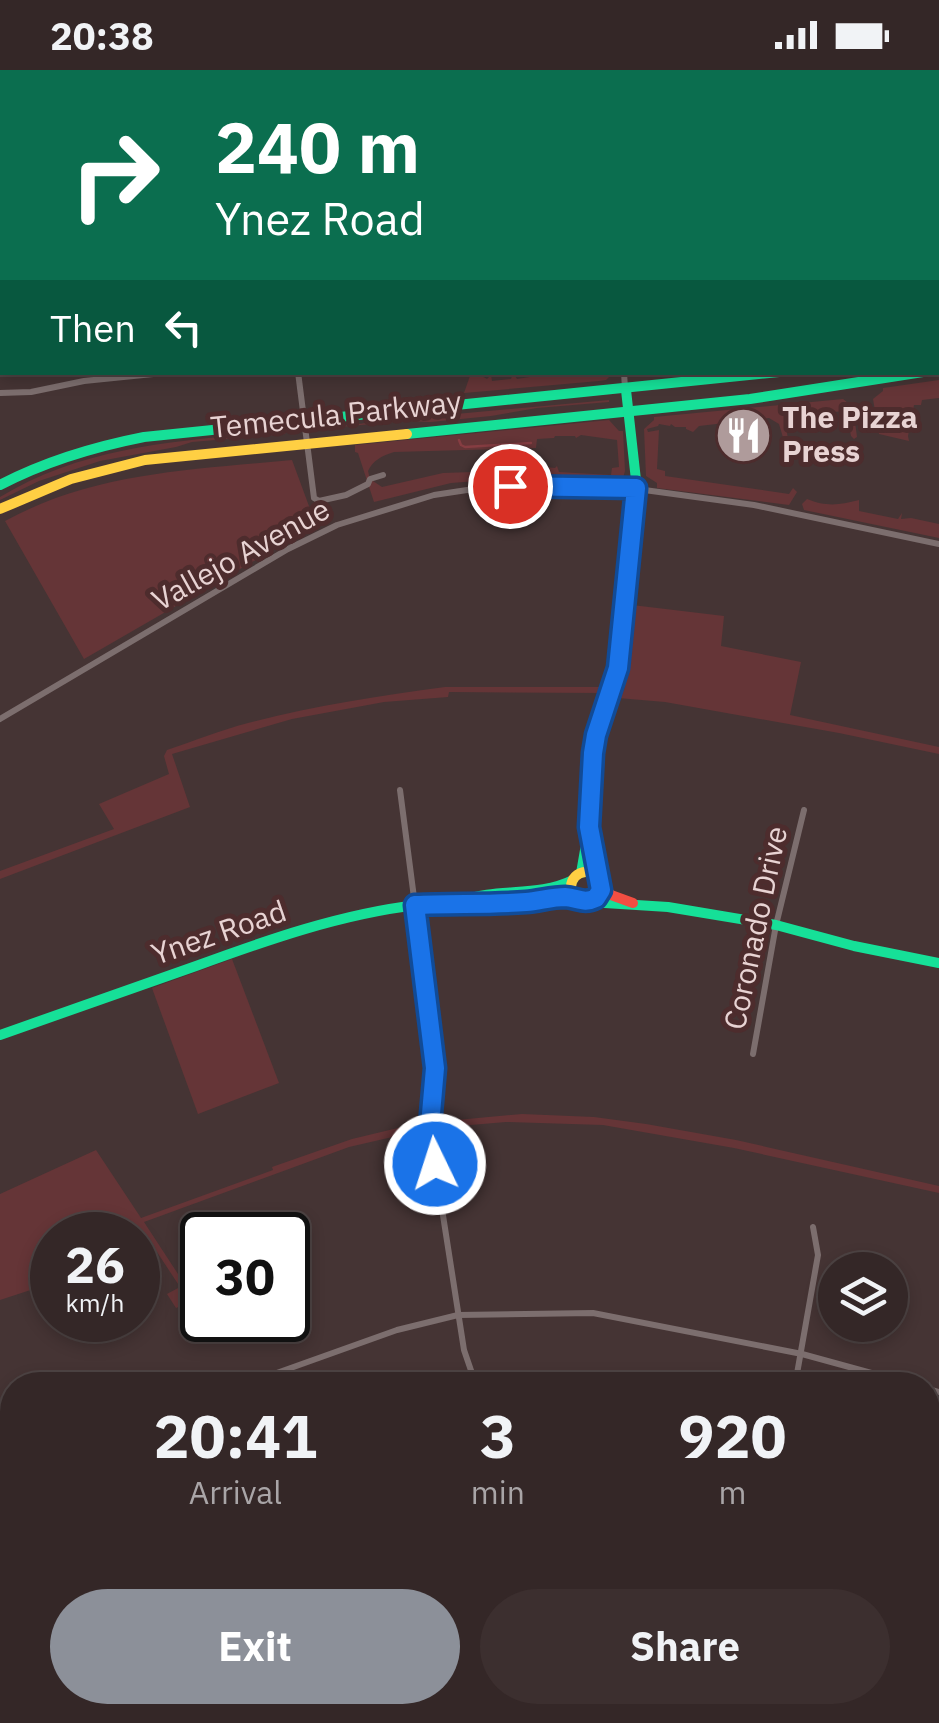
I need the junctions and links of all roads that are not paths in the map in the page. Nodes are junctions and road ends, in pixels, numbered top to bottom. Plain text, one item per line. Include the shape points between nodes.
1 (143, 375) edge
2 (298, 375) edge
3 (624, 375) edge
4 (754, 375) edge
5 (891, 375) edge
6 (859, 378) edge
7 (626, 390) junction
8 (0, 393) edge
9 (628, 412) junction
10 (304, 420) junction
11 (308, 443) junction
12 (383, 474) dead end
13 (0, 485) edge
14 (636, 488) junction
15 (0, 509) edge
16 (939, 544) edge
17 (0, 719) edge
18 (400, 790) dead end
19 (804, 810) dead end
20 (589, 827) junction
21 (577, 876) junction
22 (599, 880) junction
23 (584, 901) junction
24 (460, 902) junction
25 (415, 905) junction
26 (638, 905) junction
27 (776, 926) junction
28 (939, 964) edge
29 (0, 1035) edge
30 (753, 1054) dead end
31 (813, 1227) dead end
32 (458, 1315) junction
33 (802, 1354) junction
34 (280, 1372) edge
35 (472, 1372) edge
36 (799, 1372) edge
37 (868, 1372) edge

1 - 8 street
2 - 10 street
3 - 7 street
4 - 7 main road, Temecula Parkway
5 - 6 main road, Temecula Parkway
6 - 9 main road, Temecula Parkway
7 - 9 main road
7 - 10 main road, Temecula Parkway
9 - 11 main road, Temecula Parkway
9 - 14 main road
10 - 11 street
10 - 13 main road, Temecula Parkway via 108,444
11 - 12 street via 319,501
11 - 15 main road, Temecula Parkway via 116,465
14 - 16 street, Vallejo Avenue via 754,504
14 - 17 street, Vallejo Avenue via 487,487 434,495 337,525
14 - 20 main road via 618,668 596,735
18 - 25 street
19 - 27 street, Coronado Drive
20 - 21 main road
20 - 22 main road
21 - 22 main road via 590,872
21 - 23 main road via 571,888
21 - 24 main road, Ynez Road via 550,890
22 - 23 main road via 598,896
22 - 26 main road, Ynez Road via 611,894
23 - 24 main road, Ynez Road
23 - 26 main road, Ynez Road
24 - 25 main road, Ynez Road
25 - 29 main road, Ynez Road via 288,933
25 - 32 street via 435,1068 430,1125
26 - 27 main road, Ynez Road
27 - 28 main road, Ynez Road
27 - 30 street, Coronado Drive
31 - 33 street via 818,1255
32 - 33 street via 593,1313
32 - 34 street
32 - 35 street
33 - 36 street
33 - 37 street

